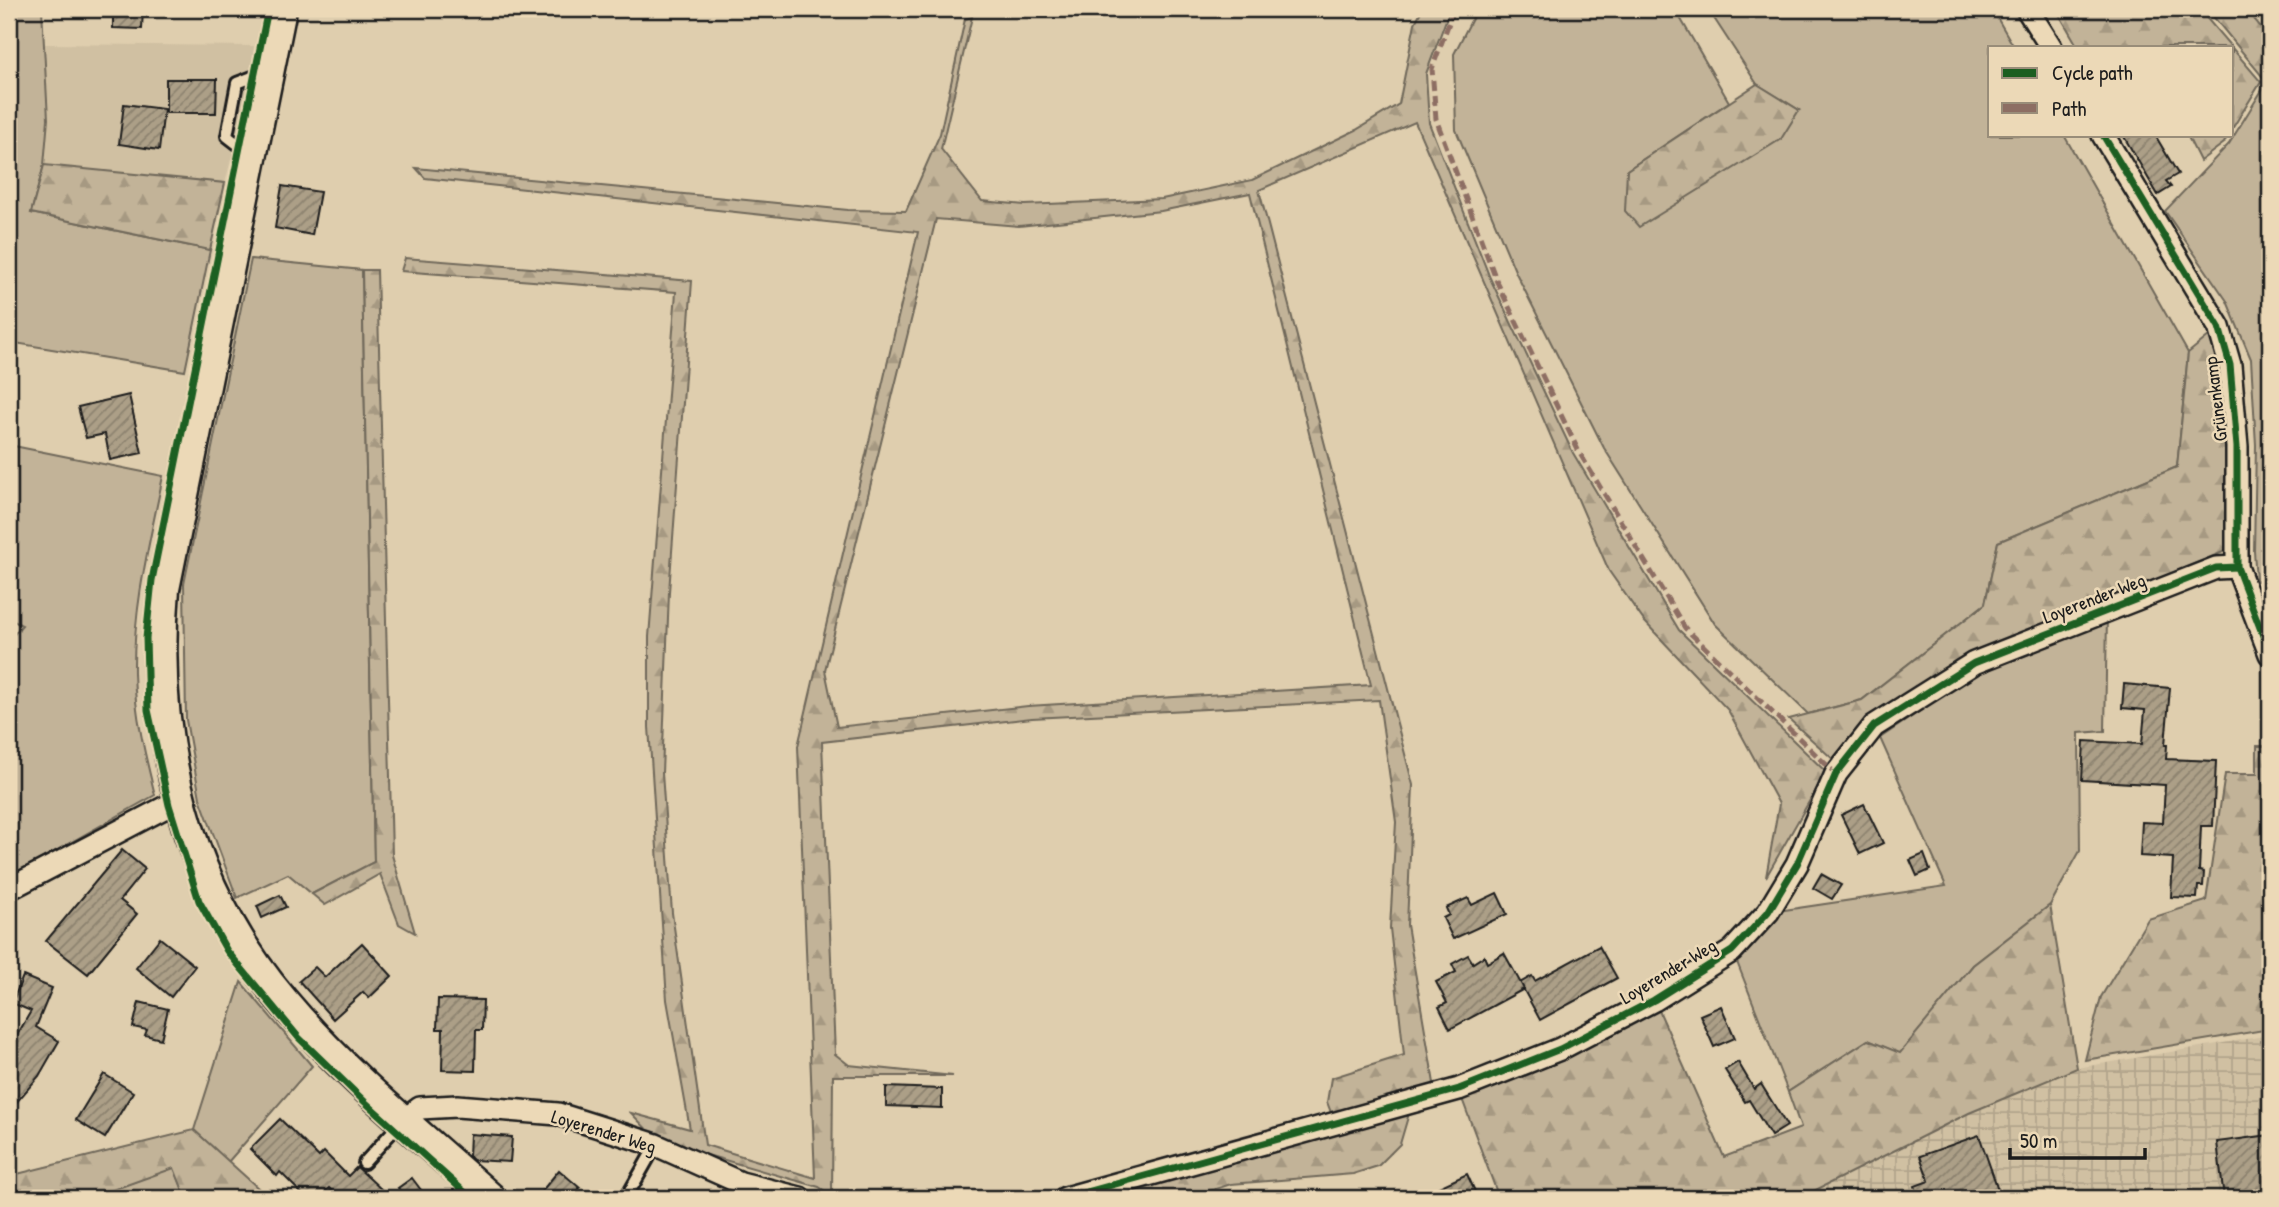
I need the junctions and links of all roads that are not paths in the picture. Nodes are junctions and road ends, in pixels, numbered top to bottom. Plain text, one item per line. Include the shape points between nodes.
1 (281, 9) edge
2 (2027, 9) edge
3 (2050, 46) edge
4 (2105, 136) edge
5 (2237, 567) junction
6 (2270, 653) edge
7 (179, 800) junction
8 (9, 889) edge
9 (404, 1120) junction
10 (656, 1145) junction
11 (364, 1163) dead end
12 (490, 1198) edge
13 (626, 1198) edge
14 (800, 1198) edge
15 (1065, 1198) edge

1 - 7 main road via 164,589 161,684 168,755
2 - 3 street
4 - 5 street, Grünenkamp via 2219,327 2230,365 2234,406
5 - 6 street
5 - 15 street, Loyerender Weg via 2216,568 1974,663 1874,726 1836,774 1797,864 1768,912 1732,951 1654,1000 1560,1049 1459,1089
7 - 8 street
7 - 9 main road via 213,891 240,944 312,1034
9 - 10 street, Loyerender Weg via 420,1108 457,1106 558,1114
9 - 11 lane
9 - 12 main road
10 - 13 lane
10 - 14 street, Loyerender Weg via 741,1183

